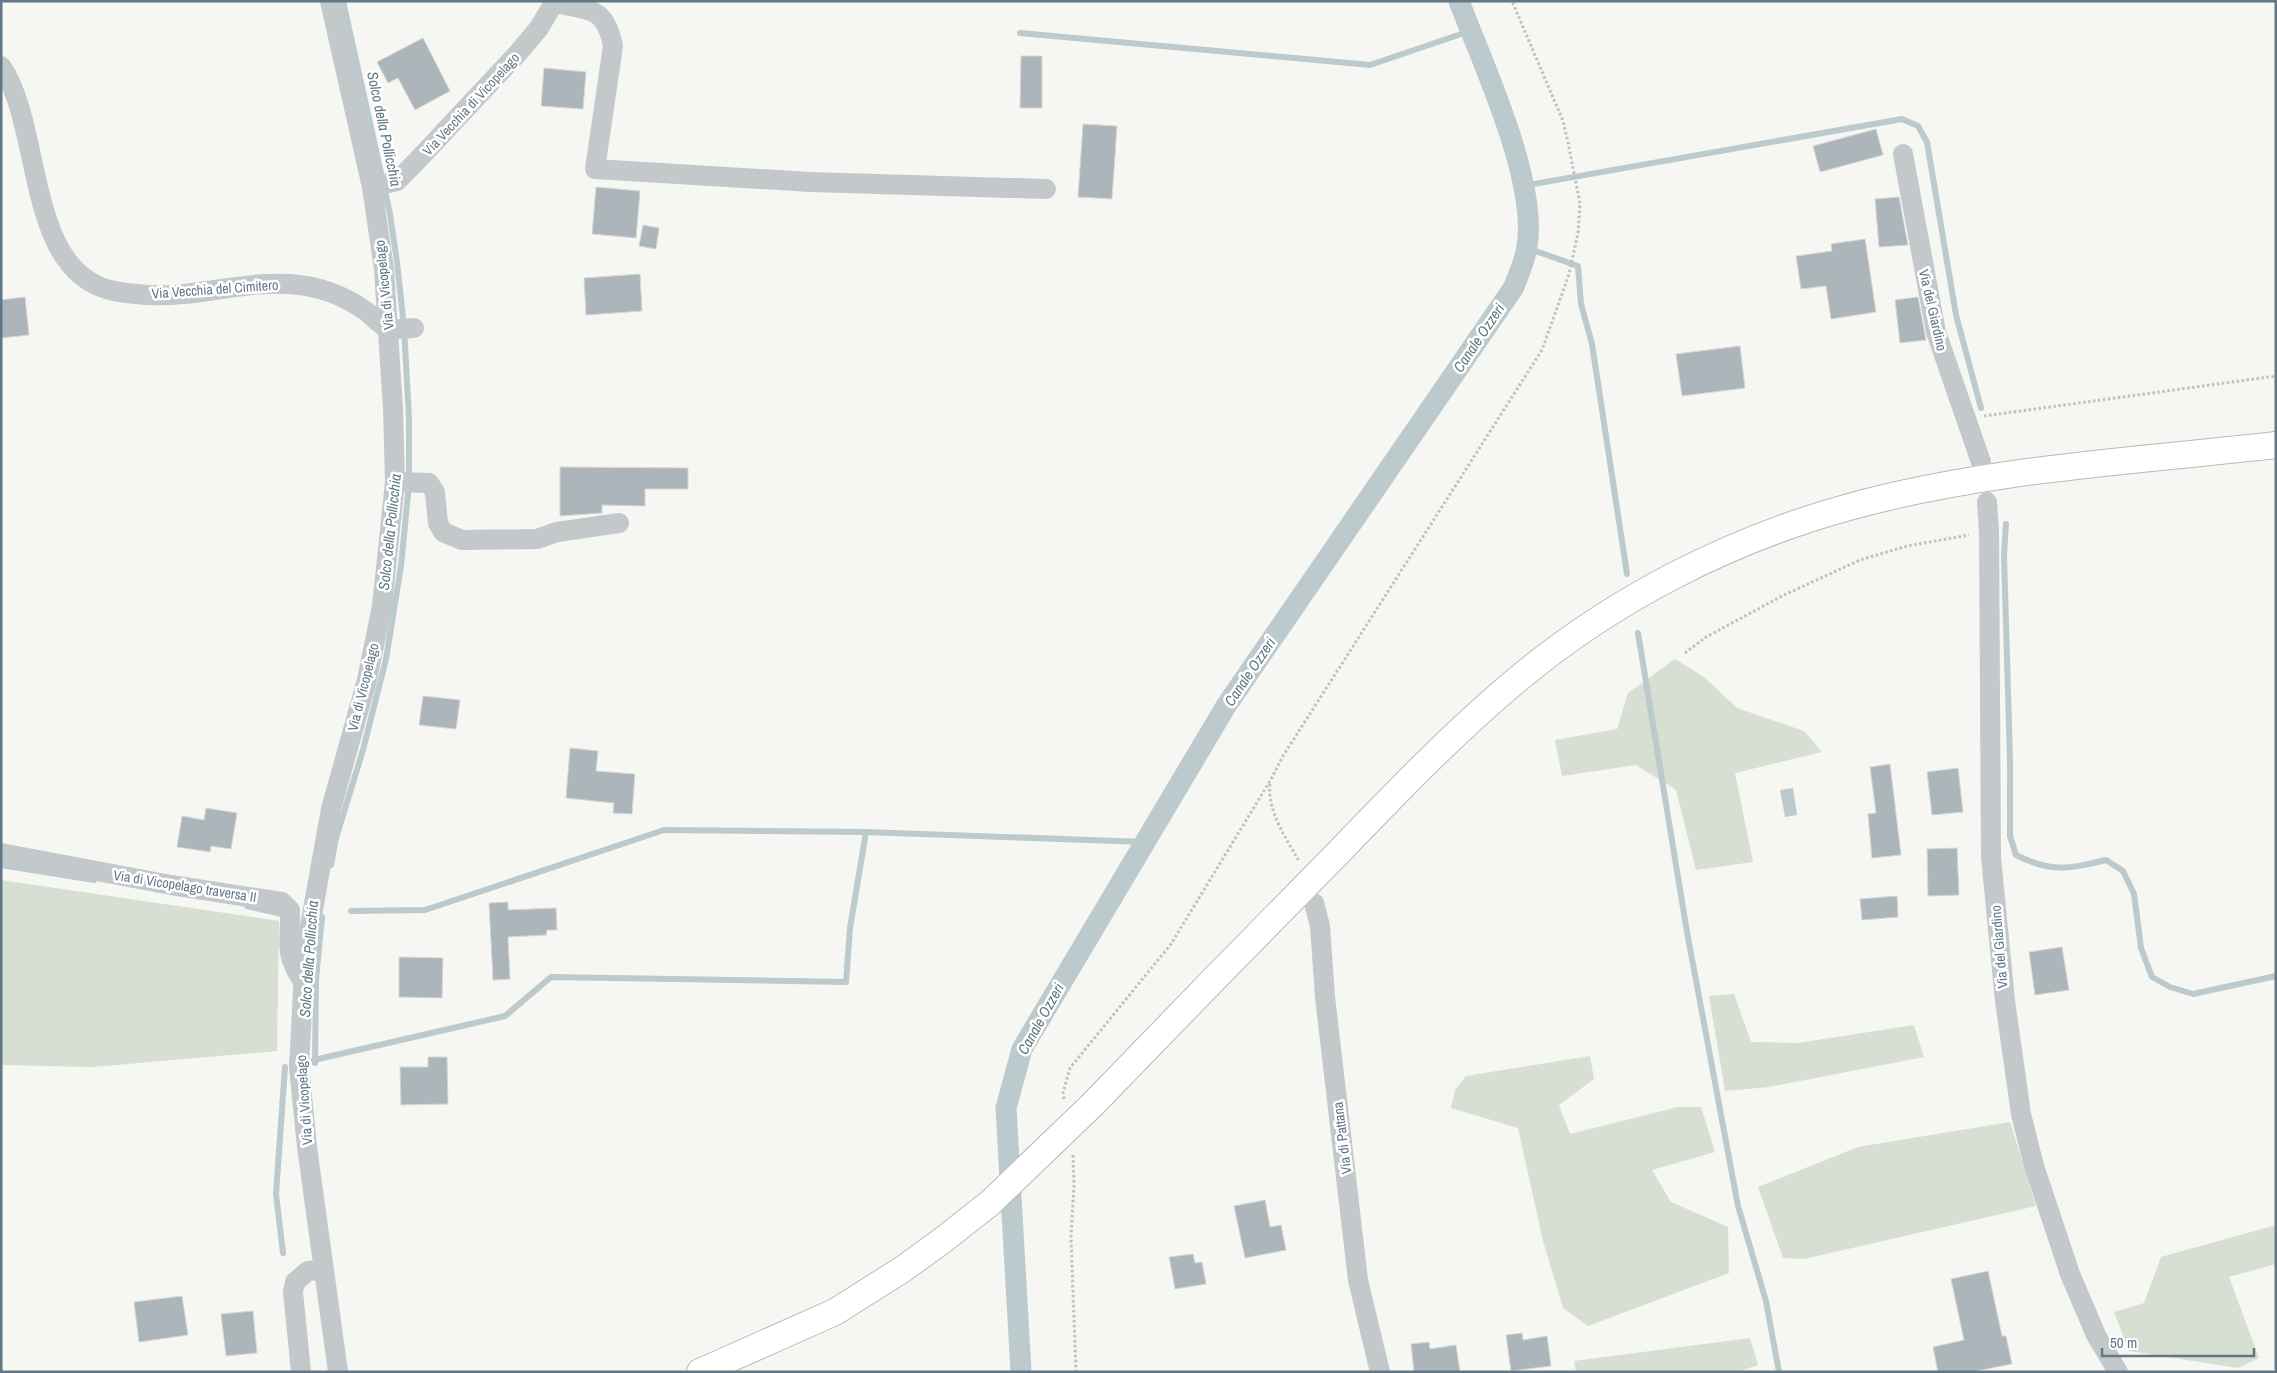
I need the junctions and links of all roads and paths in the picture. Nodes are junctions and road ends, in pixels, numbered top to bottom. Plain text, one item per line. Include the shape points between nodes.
1 (330, 1) edge
2 (1512, 1) edge
3 (554, 2) edge
4 (1, 66) edge
5 (1903, 154) dead end
6 (380, 185) junction
7 (1046, 189) dead end
8 (400, 328) junction
9 (2276, 376) edge
10 (1964, 419) junction
11 (2276, 445) edge
12 (1980, 462) dead end
13 (405, 482) junction
14 (1987, 502) dead end
15 (618, 523) dead end
16 (1989, 531) junction
17 (1685, 653) dead end
18 (1, 853) edge
19 (1299, 861) dead end
20 (1314, 903) dead end
21 (303, 982) junction
22 (323, 1270) junction
23 (301, 1372) edge
24 (338, 1372) edge
25 (700, 1372) edge
26 (1380, 1372) edge
27 (2118, 1372) edge

1 - 6 street, Via di Vicopelago
2 - 19 path via 1563,121 1577,187 1580,217 1569,274 1542,350 1270,781 1272,809
3 - 6 street, Via Vecchia di Vicopelago via 539,28 519,52 415,163
3 - 7 street via 595,12 604,19 610,32 613,46 595,169 810,182
4 - 8 street, Via Vecchia del Cimitero via 12,81 20,102 43,210 54,239 70,266 88,280 108,290 148,295 272,284 315,287 341,295
5 - 10 street, Via del Giardino via 1936,332
6 - 8 street, Via di Vicopelago via 384,269
8 - 13 street, Via di Vicopelago
9 - 10 path
10 - 12 street, Via del Giardino
11 - 25 main road, bridge via 2002,477 1906,492 1849,506 1766,535 1709,558 1643,592 1556,649 1476,716 1269,921 1093,1104 990,1203 903,1269 835,1312
13 - 15 street via 429,483 435,492 438,523 443,532 462,540 537,539 556,532
13 - 21 street, Via di Vicopelago via 367,680 330,809
14 - 16 street, Via del Giardino
16 - 17 path via 1907,546 1860,560 1784,595 1706,637
16 - 27 street, Via del Giardino via 1991,857 2005,1001 2021,1114 2034,1166 2070,1274 2096,1335
18 - 21 street, Via di Vicopelago traversa II via 282,902 290,910 287,949
20 - 26 street, Via di Pattana via 1320,926 1325,997 1358,1280
21 - 22 street, Via di Vicopelago via 299,1066
22 - 23 street via 308,1271 295,1282 293,1292
22 - 24 street, Via di Vicopelago

